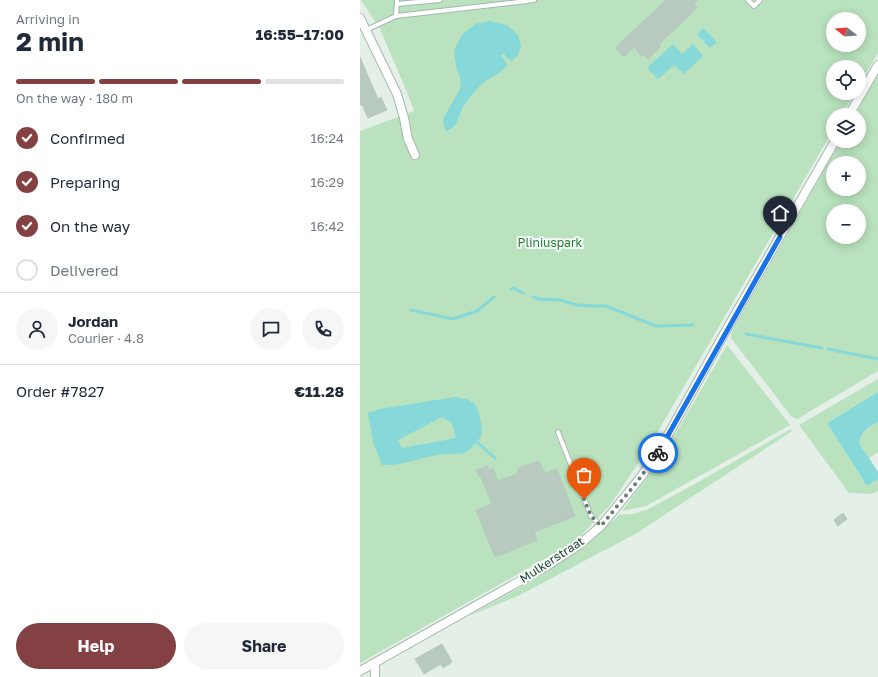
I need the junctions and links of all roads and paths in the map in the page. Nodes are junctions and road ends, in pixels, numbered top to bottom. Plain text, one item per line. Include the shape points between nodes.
1 (440, 0) edge
2 (534, 0) edge
3 (748, 0) edge
4 (760, 0) edge
5 (518, 1) edge
6 (397, 2) edge
7 (396, 16) junction
8 (360, 18) edge
9 (366, 30) junction
10 (878, 65) edge
11 (853, 108) edge
12 (830, 148) edge
13 (415, 154) dead end
14 (558, 432) dead end
15 (601, 526) junction
16 (375, 663) junction
17 (360, 671) edge
18 (375, 677) edge

1 - 6 lane
2 - 5 lane
3 - 4 lane via 754,6
5 - 7 lane
6 - 7 lane
7 - 9 lane
8 - 9 street
9 - 13 street via 397,94 408,139
10 - 11 street
12 - 15 street, Mulkerstraat via 657,455
14 - 15 lane via 591,516
15 - 16 street, Mulkerstraat via 550,564
16 - 17 street, Mulkerstraat
16 - 18 street

